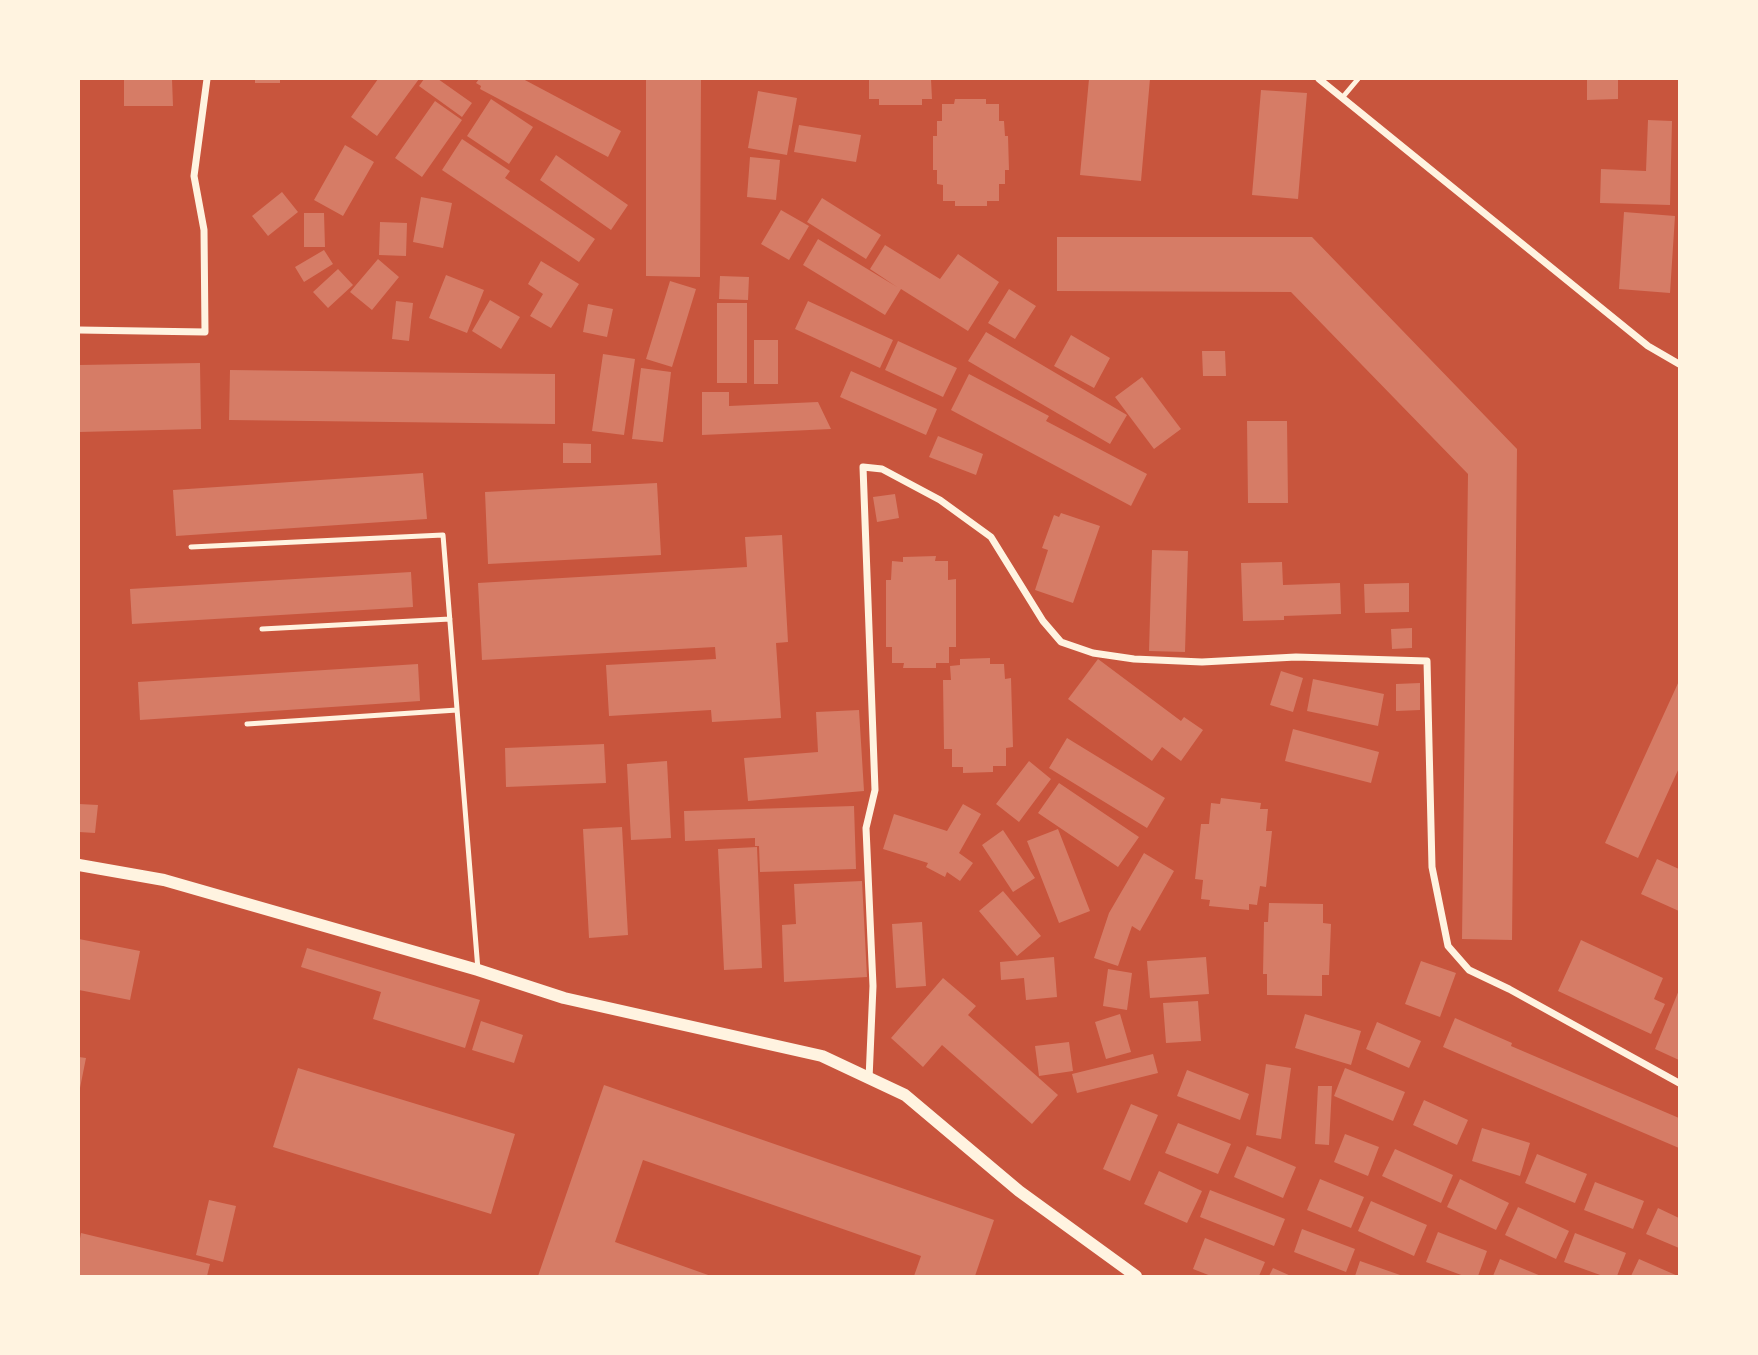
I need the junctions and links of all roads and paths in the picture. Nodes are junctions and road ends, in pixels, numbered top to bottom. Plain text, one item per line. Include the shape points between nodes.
1 (207, 79) edge
2 (1319, 79) edge
3 (1358, 79) edge
4 (1342, 98) junction
5 (79, 330) edge
6 (1679, 364) edge
7 (191, 547) dead end
8 (450, 619) junction
9 (262, 629) dead end
10 (457, 710) junction
11 (247, 724) dead end
12 (79, 865) edge
13 (478, 970) junction
14 (869, 1079) junction
15 (1679, 1083) edge
16 (1136, 1276) edge

1 - 5 street via 194,176 204,230 205,332
2 - 4 street
3 - 4 lane
4 - 6 street via 1648,346
7 - 8 lane via 443,535
8 - 9 lane
8 - 10 lane
10 - 11 lane
10 - 13 lane
12 - 13 street via 164,880
13 - 14 street via 564,998 822,1056
14 - 15 street via 873,986 866,828 875,790 863,467 882,469 940,500 991,537 1061,642 1134,659 1426,661 1432,867 1448,946 1469,970
14 - 16 street via 905,1095 1019,1191

